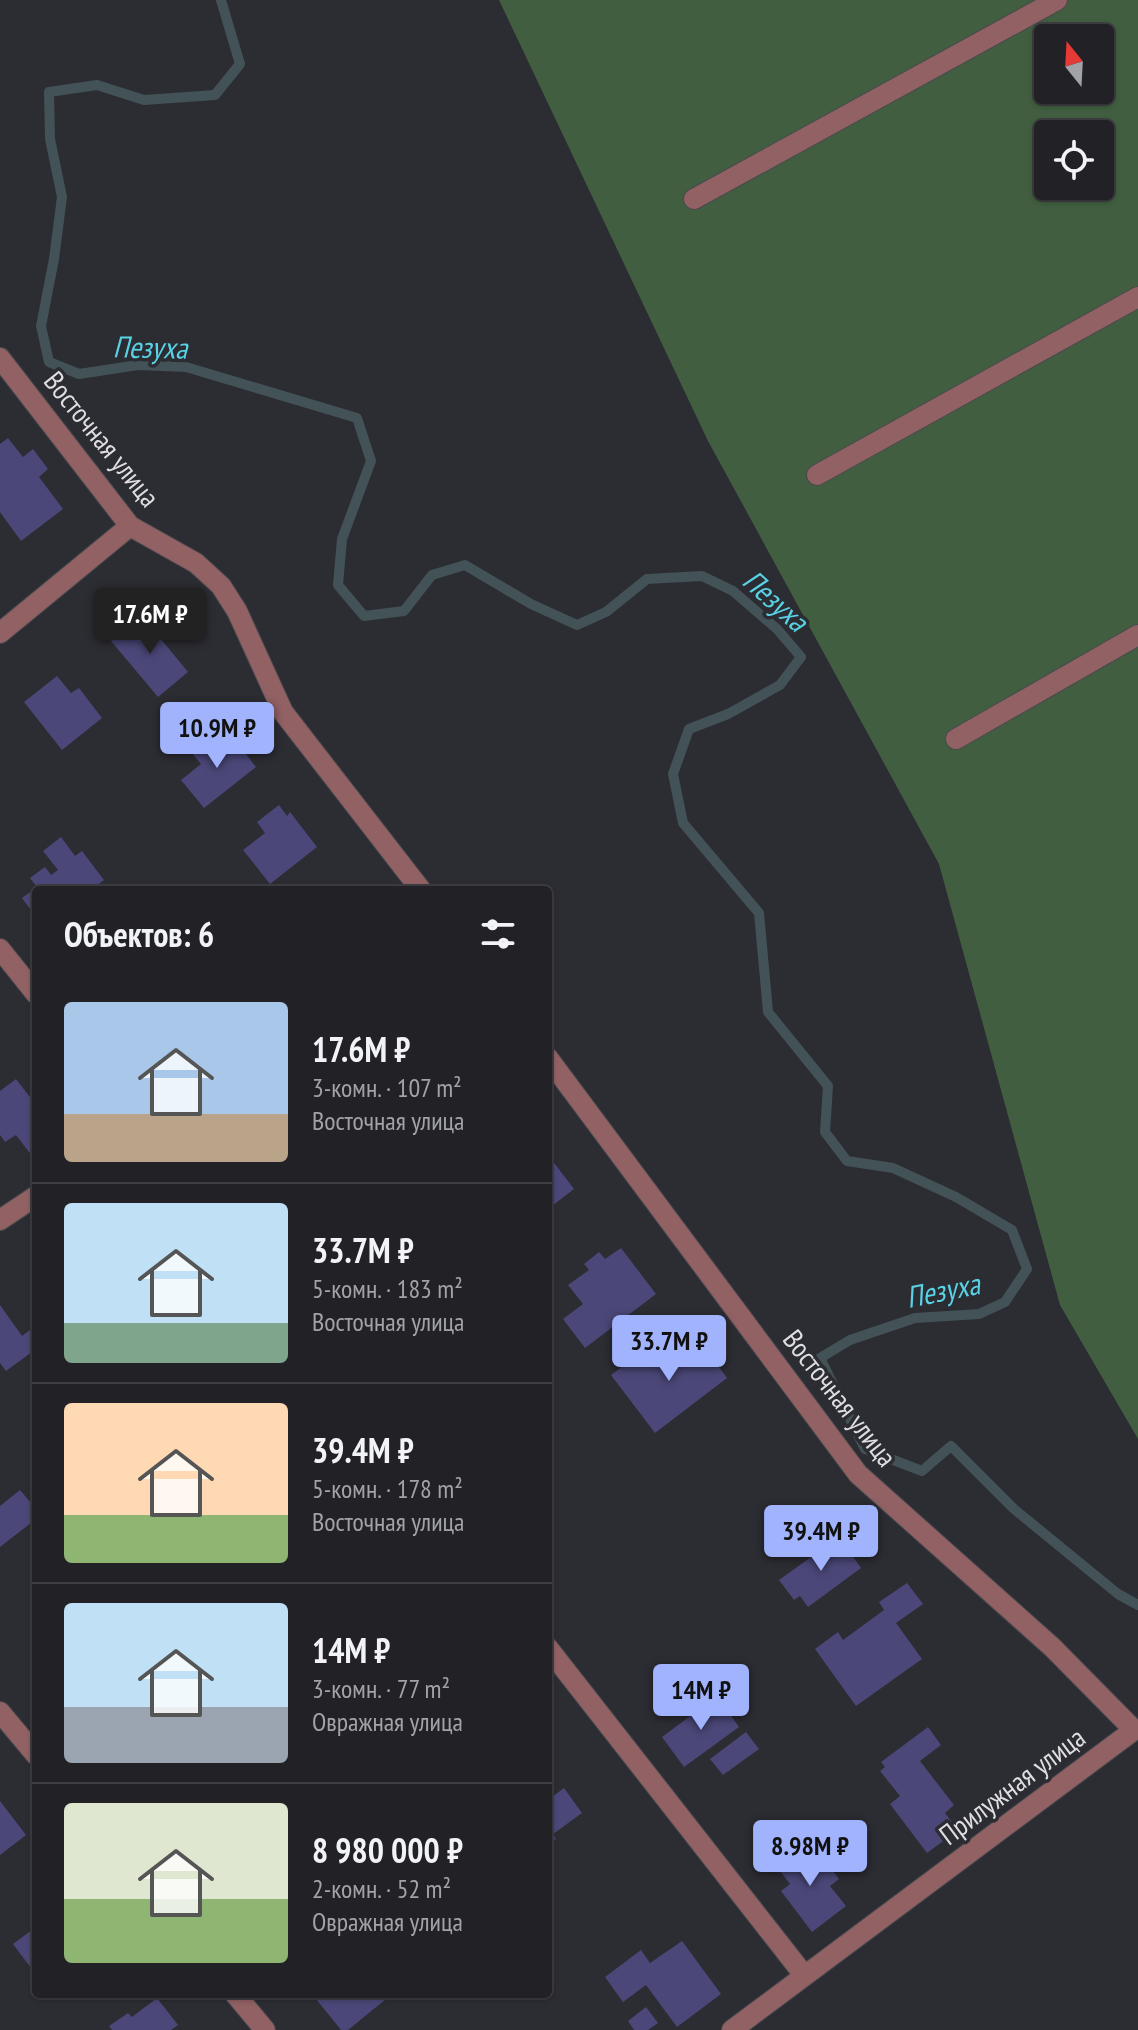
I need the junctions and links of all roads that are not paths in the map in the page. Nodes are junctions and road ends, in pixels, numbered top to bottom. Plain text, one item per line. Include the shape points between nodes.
1 (1057, 0) edge
2 (694, 199) dead end
3 (1138, 297) edge
4 (0, 358) edge
5 (817, 475) dead end
6 (130, 526) junction
7 (0, 633) edge
8 (1138, 635) edge
9 (956, 739) dead end
10 (418, 886) edge
11 (0, 949) edge
12 (32, 989) edge
13 (552, 1063) edge
14 (32, 1199) edge
15 (0, 1220) edge
16 (552, 1653) edge
17 (0, 1712) edge
18 (1134, 1730) joint
19 (32, 1750) edge
20 (804, 1975) junction
21 (238, 1998) edge
22 (265, 2030) edge
23 (732, 2030) edge

1 - 2 street
3 - 5 street
4 - 6 street, Восточная улица
6 - 7 street
6 - 10 street, Восточная улица via 196,563 221,586 283,712
8 - 9 street
11 - 12 street
13 - 18 street, Восточная улица via 858,1474 1052,1647
14 - 15 street
16 - 20 street
17 - 19 street
18 - 20 street, Прилужная улица
20 - 23 street, Прилужная улица
21 - 22 street

